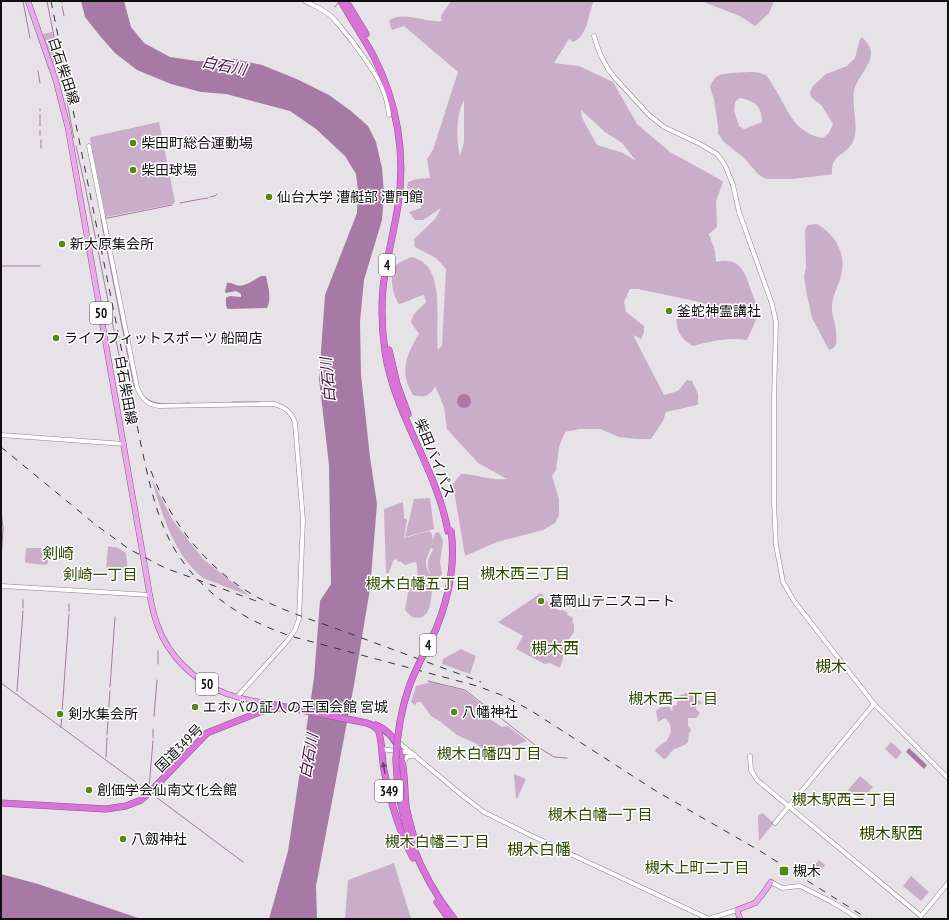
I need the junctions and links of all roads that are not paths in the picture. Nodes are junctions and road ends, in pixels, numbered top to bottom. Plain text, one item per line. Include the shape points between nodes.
1 (28, 1) edge
2 (305, 1) edge
3 (341, 1) edge
4 (346, 1) edge
5 (594, 36) dead end
6 (390, 115) dead end
7 (88, 146) dead end
8 (1, 435) edge
9 (124, 444) junction
10 (449, 531) junction
11 (2, 586) dead end
12 (150, 595) junction
13 (237, 697) junction
14 (265, 703) junction
15 (874, 704) junction
16 (293, 708) junction
17 (262, 711) junction
18 (372, 724) junction
19 (389, 734) junction
20 (381, 749) junction
21 (400, 751) junction
22 (414, 754) junction
23 (750, 756) dead end
24 (394, 758) junction
25 (403, 763) junction
26 (948, 778) edge
27 (1, 803) edge
28 (788, 807) junction
29 (775, 823) dead end
30 (413, 858) junction
31 (425, 874) junction
32 (771, 882) joint
33 (948, 883) edge
34 (737, 910) junction
35 (449, 919) edge
36 (454, 919) edge
37 (709, 919) edge
38 (740, 919) edge
39 (859, 919) edge

1 - 9 main road, 白石柴田線 / 50 via 66,115
2 - 6 street via 331,16 365,57 381,86
3 - 10 highway, 柴田バイパス / 4 via 378,67 392,102 397,126 400,185 383,287 383,338 393,386 438,491
4 - 10 highway, 柴田バイパス / 4 via 384,68 401,124 405,153 404,183 387,286 389,352 408,415 439,484 446,506
5 - 15 street via 608,69 649,115 664,127 713,152 725,165 730,176 776,322 774,502 776,545 781,577 794,601
7 - 13 street via 137,386 143,398 150,404 163,406 274,404 290,412 295,423 303,520 299,619 288,640
8 - 9 street
9 - 12 main road, 白石柴田線 / 50
10 - 24 highway, 柴田バイパス / 4, bridge via 453,560 449,589 406,698
11 - 12 street
12 - 13 main road, 白石柴田線 / 50 via 160,630 170,650 181,663 200,680
13 - 14 main road, 白石柴田線 / 50
14 - 16 highway, 349
14 - 17 highway
15 - 26 street
15 - 28 street
16 - 17 highway, 349
16 - 18 highway, 349
17 - 27 highway, 国道349号 / 349 via 206,733 150,793 134,803 113,809
18 - 19 highway, 349
18 - 20 highway, 349 via 379,733
19 - 21 highway, 349
19 - 22 street
20 - 21 street
30 -> 20 highway, 349 via 393,805
21 - 22 street
21 - 25 highway, 349
22 - 25 street via 407,757
22 - 37 street via 463,796 492,816
23 - 28 street via 751,770 756,780
24 - 30 highway, 柴田バイパス / 4 via 393,782 399,814
24 - 31 highway, 柴田バイパス / 4 via 402,814 410,842
25 - 31 highway, 349 via 408,817
28 - 29 street
28 - 33 street via 921,916
30 - 35 highway, 柴田バイパス / 4 via 426,884
31 - 36 highway, 柴田バイパス / 4
32 - 34 main road via 755,903
32 - 39 street via 782,888 800,886
34 - 37 street
34 - 38 main road

